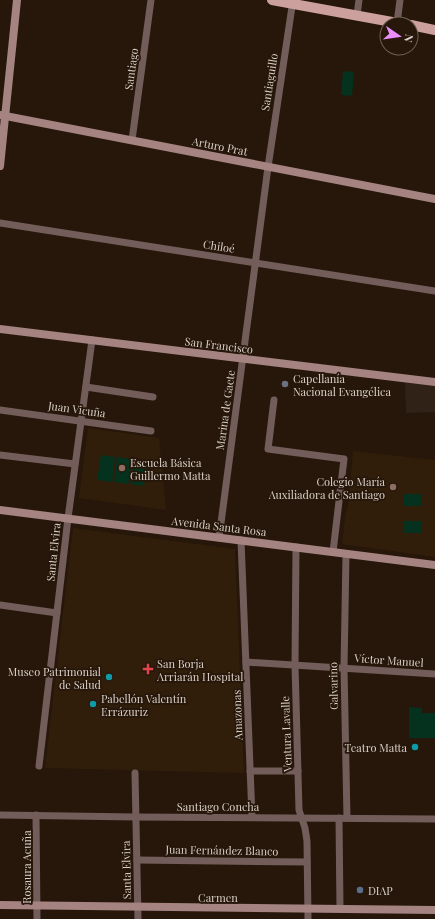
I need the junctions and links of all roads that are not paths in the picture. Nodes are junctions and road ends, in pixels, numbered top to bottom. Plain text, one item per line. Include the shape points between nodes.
1 (17, 0) edge
2 (151, 0) edge
3 (272, 0) edge
4 (359, 0) edge
5 (400, 0) edge
6 (292, 2) edge
7 (357, 16) junction
8 (400, 16) edge
9 (379, 20) edge
10 (419, 27) edge
11 (435, 30) edge
12 (3, 116) edge
13 (132, 140) junction
14 (0, 166) edge
15 (268, 167) junction
16 (435, 199) edge
17 (0, 223) edge
18 (256, 263) junction
19 (435, 291) edge
20 (0, 329) edge
21 (92, 340) junction
22 (243, 359) junction
23 (435, 382) edge
24 (86, 387) junction
25 (152, 397) dead end
26 (274, 400) dead end
27 (0, 410) edge
28 (81, 421) junction
29 (151, 430) dead end
30 (0, 455) edge
31 (75, 464) junction
32 (0, 510) edge
33 (68, 518) junction
34 (219, 538) junction
35 (241, 540) junction
36 (296, 547) junction
37 (333, 552) junction
38 (346, 554) junction
39 (435, 565) edge
40 (0, 605) edge
41 (57, 613) junction
42 (246, 662) junction
43 (295, 665) junction
44 (344, 668) junction
45 (435, 674) edge
46 (39, 766) dead end
47 (250, 771) junction
48 (298, 771) junction
49 (135, 773) dead end
50 (0, 815) edge
51 (36, 815) junction
52 (136, 817) junction
53 (252, 817) junction
54 (302, 818) junction
55 (338, 818) junction
56 (347, 818) junction
57 (435, 819) edge
58 (137, 860) junction
59 (307, 862) junction
60 (0, 905) edge
61 (37, 906) junction
62 (138, 907) junction
63 (308, 909) junction
64 (340, 909) junction
65 (435, 910) edge
66 (37, 919) edge
67 (138, 919) edge
68 (308, 919) edge

1 - 12 main road
2 - 13 street, Santiago
3 - 6 main road
4 - 7 street
5 - 8 street
6 - 7 main road
6 - 15 street, Santiaguillo
7 - 9 main road
10 - 11 main road
12 - 13 main road, Arturo Prat
12 - 14 main road
13 - 15 main road, Arturo Prat
15 - 16 main road, Arturo Prat
15 - 18 street, Marina de Gaete
17 - 18 street, Chiloé
18 - 19 street, Chiloé
18 - 22 street, Marina de Gaete
20 - 21 main road, San Francisco
21 - 22 main road, San Francisco
21 - 24 street, Santa Elvira
22 - 23 main road, San Francisco
22 - 34 street, Marina de Gaete
24 - 25 street
24 - 28 street, Santa Elvira
26 - 37 street via 268,449 344,459
27 - 28 street, Juan Vicuña
28 - 29 street, Juan Vicuña
28 - 31 street, Santa Elvira
30 - 31 street
31 - 33 street, Santa Elvira
32 - 33 main road, Avenida Santa Rosa
33 - 34 main road, Avenida Santa Rosa
33 - 41 street, Santa Elvira
34 - 35 main road, Avenida Santa Rosa
35 - 36 main road, Avenida Santa Rosa
35 - 42 street, Amazonas
36 - 37 main road, Avenida Santa Rosa
36 - 43 street, Ventura Lavalle
37 - 38 main road, Avenida Santa Rosa
38 - 39 main road, Avenida Santa Rosa
38 - 44 street, Galvarino
40 - 41 street
41 - 46 street, Santa Elvira
42 - 43 street, Víctor Manuel
42 - 47 street, Amazonas
43 - 44 street, Víctor Manuel
43 - 48 street, Ventura Lavalle
44 - 45 street, Víctor Manuel
44 - 56 street, Galvarino
47 - 48 street
47 - 53 street, Amazonas
48 - 54 street, Ventura Lavalle via 299,810
49 - 52 street, Santa Elvira
50 - 51 street, Santiago Concha
51 - 52 street, Santiago Concha
51 - 61 street, Rosaura Acuña
52 - 53 street, Santiago Concha
52 - 58 street, Santa Elvira
53 - 54 street, Santiago Concha
54 - 55 street, Santiago Concha
54 - 59 street, Ventura Lavalle via 306,833
55 - 56 street, Santiago Concha
55 - 64 street
56 - 57 street, Santiago Concha
58 - 59 street, Juan Fernández Blanco
58 - 62 street, Santa Elvira
59 - 63 street, Ventura Lavalle
60 - 61 main road, Carmen
61 - 62 main road, Carmen
61 - 66 street, Rosaura Acuña
62 - 63 main road, Carmen
62 - 67 street, Santa Elvira
63 - 64 main road, Carmen
63 - 68 street, Ventura Lavalle
64 - 65 main road, Carmen

